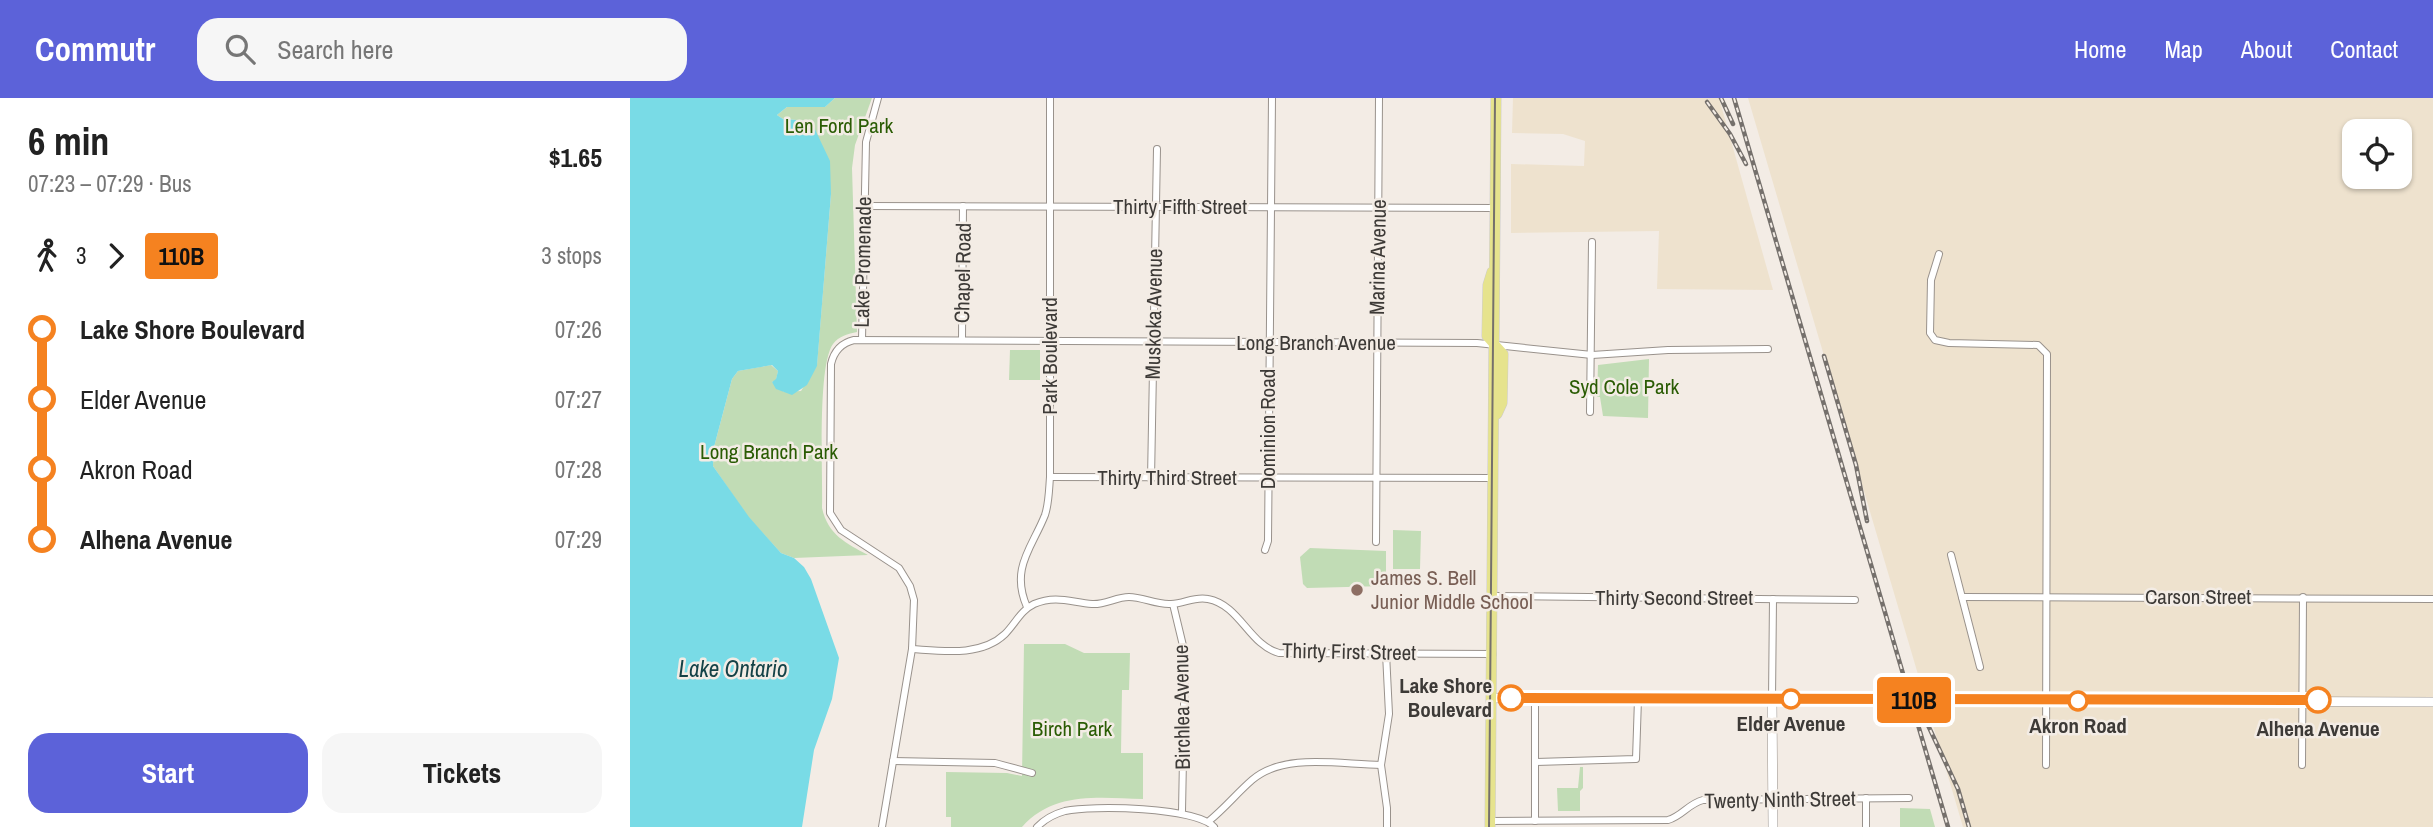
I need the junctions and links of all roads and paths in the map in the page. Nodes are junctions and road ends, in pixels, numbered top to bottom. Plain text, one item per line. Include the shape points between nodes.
1 (878, 98) edge
2 (1051, 98) edge
3 (1272, 98) edge
4 (1380, 98) edge
5 (1497, 99) edge
6 (1157, 149) dead end
7 (864, 206) junction
8 (963, 206) junction
9 (1049, 207) junction
10 (1157, 207) junction
11 (1270, 208) junction
12 (1379, 208) junction
13 (1495, 208) junction
14 (1592, 242) dead end
15 (1939, 254) dead end
16 (862, 340) junction
17 (961, 340) junction
18 (1051, 341) junction
19 (1268, 342) junction
20 (1153, 343) junction
21 (1376, 344) junction
22 (1495, 344) junction
23 (1768, 349) dead end
24 (1592, 355) junction
25 (1590, 412) dead end
26 (1050, 477) junction
27 (1268, 477) junction
28 (1494, 478) junction
29 (1151, 479) junction
30 (1376, 480) junction
31 (1376, 542) dead end
32 (1265, 550) dead end
33 (1951, 555) dead end
34 (1493, 596) junction
35 (1962, 597) junction
36 (2303, 597) junction
37 (2048, 598) junction
38 (1773, 599) junction
39 (2433, 599) edge
40 (1855, 600) dead end
41 (1173, 604) junction
42 (1027, 607) junction
43 (912, 649) junction
44 (1386, 653) junction
45 (1493, 654) junction
46 (1980, 667) dead end
47 (1492, 698) junction
48 (1535, 698) junction
49 (1638, 699) junction
50 (1772, 699) junction
51 (2302, 700) junction
52 (2046, 702) junction
53 (2433, 702) edge
54 (893, 761) junction
55 (1536, 762) junction
56 (1381, 765) junction
57 (2046, 765) dead end
58 (2302, 765) dead end
59 (1032, 773) dead end
60 (1773, 797) junction
61 (1866, 798) junction
62 (1909, 798) dead end
63 (1182, 811) junction
64 (1676, 817) junction
65 (1209, 821) junction
66 (1535, 821) junction
67 (1490, 824) edge
68 (1582, 824) edge
69 (882, 827) edge
70 (1037, 827) edge
71 (1214, 827) edge
72 (1387, 827) edge
73 (1676, 827) edge
74 (1773, 827) edge
75 (1866, 827) edge

1 - 7 street, Lake Promenade via 866,142
2 - 9 street, Park Boulevard
3 - 11 street, Dominion Road
4 - 12 street, Marina Avenue
5 - 13 main road
6 - 10 street, Muskoka Avenue
7 - 8 street, Thirty Fifth Street
7 - 16 street, Lake Promenade
8 - 9 street, Thirty Fifth Street
8 - 17 street, Chapel Road
9 - 10 street, Thirty Fifth Street
9 - 18 street, Park Boulevard
10 - 11 street, Thirty Fifth Street
10 - 20 street, Muskoka Avenue
11 - 12 street, Thirty Fifth Street
11 - 19 street, Dominion Road
12 - 13 street, Thirty Fifth Street
12 - 21 street, Marina Avenue
13 - 22 main road via 1495,263 1488,285 1488,336
14 - 24 street
15 - 37 street via 1931,280 1930,333 1935,340 2038,345 2047,354
16 - 17 street, Long Branch Avenue
16 - 43 street, Lake Promenade via 840,346 831,364 830,513 841,530 892,562 905,576 916,609
17 - 18 street, Long Branch Avenue
18 - 20 street, Long Branch Avenue
18 - 26 street, Park Boulevard
19 - 20 street, Long Branch Avenue
19 - 21 street, Long Branch Avenue
19 - 27 street, Dominion Road
20 - 29 street, Muskoka Avenue
21 - 22 street, Long Branch Avenue
21 - 30 street, Marina Avenue
22 - 24 street, Long Branch Avenue
22 - 28 main road via 1503,354
23 - 24 street, Long Branch Avenue
24 - 25 street
26 - 29 street, Thirty Third Street
26 - 42 street, Park Boulevard via 1045,513 1023,558 1022,592
27 - 29 street, Thirty Third Street
27 - 30 street, Thirty Third Street
27 - 32 street, Dominion Road
28 - 30 street, Thirty Third Street
28 - 34 main road
30 - 31 street, Marina Avenue
33 - 35 street
34 - 38 street, Thirty Second Street
34 - 45 main road
35 - 37 street, Carson Street
35 - 46 street
36 - 37 street, Carson Street
36 - 39 street, Carson Street
36 - 51 street
37 - 52 street
38 - 40 street, Thirty Second Street
38 - 50 street
41 - 42 street, Thirty First Street via 1131,597 1093,604 1059,598
41 - 44 street, Thirty First Street via 1193,599 1216,601 1230,609 1267,648 1279,653
41 - 63 street, Birchlea Avenue via 1185,654
42 - 43 street via 1005,634 984,647
43 - 54 street, Lake Promenade
44 - 45 street, Thirty First Street
44 - 56 street via 1389,714
45 - 47 main road
47 - 48 street
47 - 67 main road
48 - 49 street
48 - 55 street
49 - 50 street
49 - 55 street via 1636,759
50 - 52 street
50 - 60 street
51 - 52 street
51 - 53 street
51 - 58 street
52 - 57 street
54 - 59 street via 995,763
54 - 69 street, Lake Promenade
55 - 66 street
56 - 65 street via 1283,764 1253,779
56 - 72 street
60 - 61 street, Twenty Ninth Street
60 - 64 street, Twenty Ninth Street via 1703,800 1689,804
60 - 74 street
61 - 62 street, Twenty Ninth Street
61 - 75 street
63 - 65 street
63 - 70 street via 1068,810
64 - 68 street, Twenty Ninth Street
64 - 73 street
65 - 71 street
66 - 67 street, Twenty Ninth Street
66 - 68 street, Twenty Ninth Street

